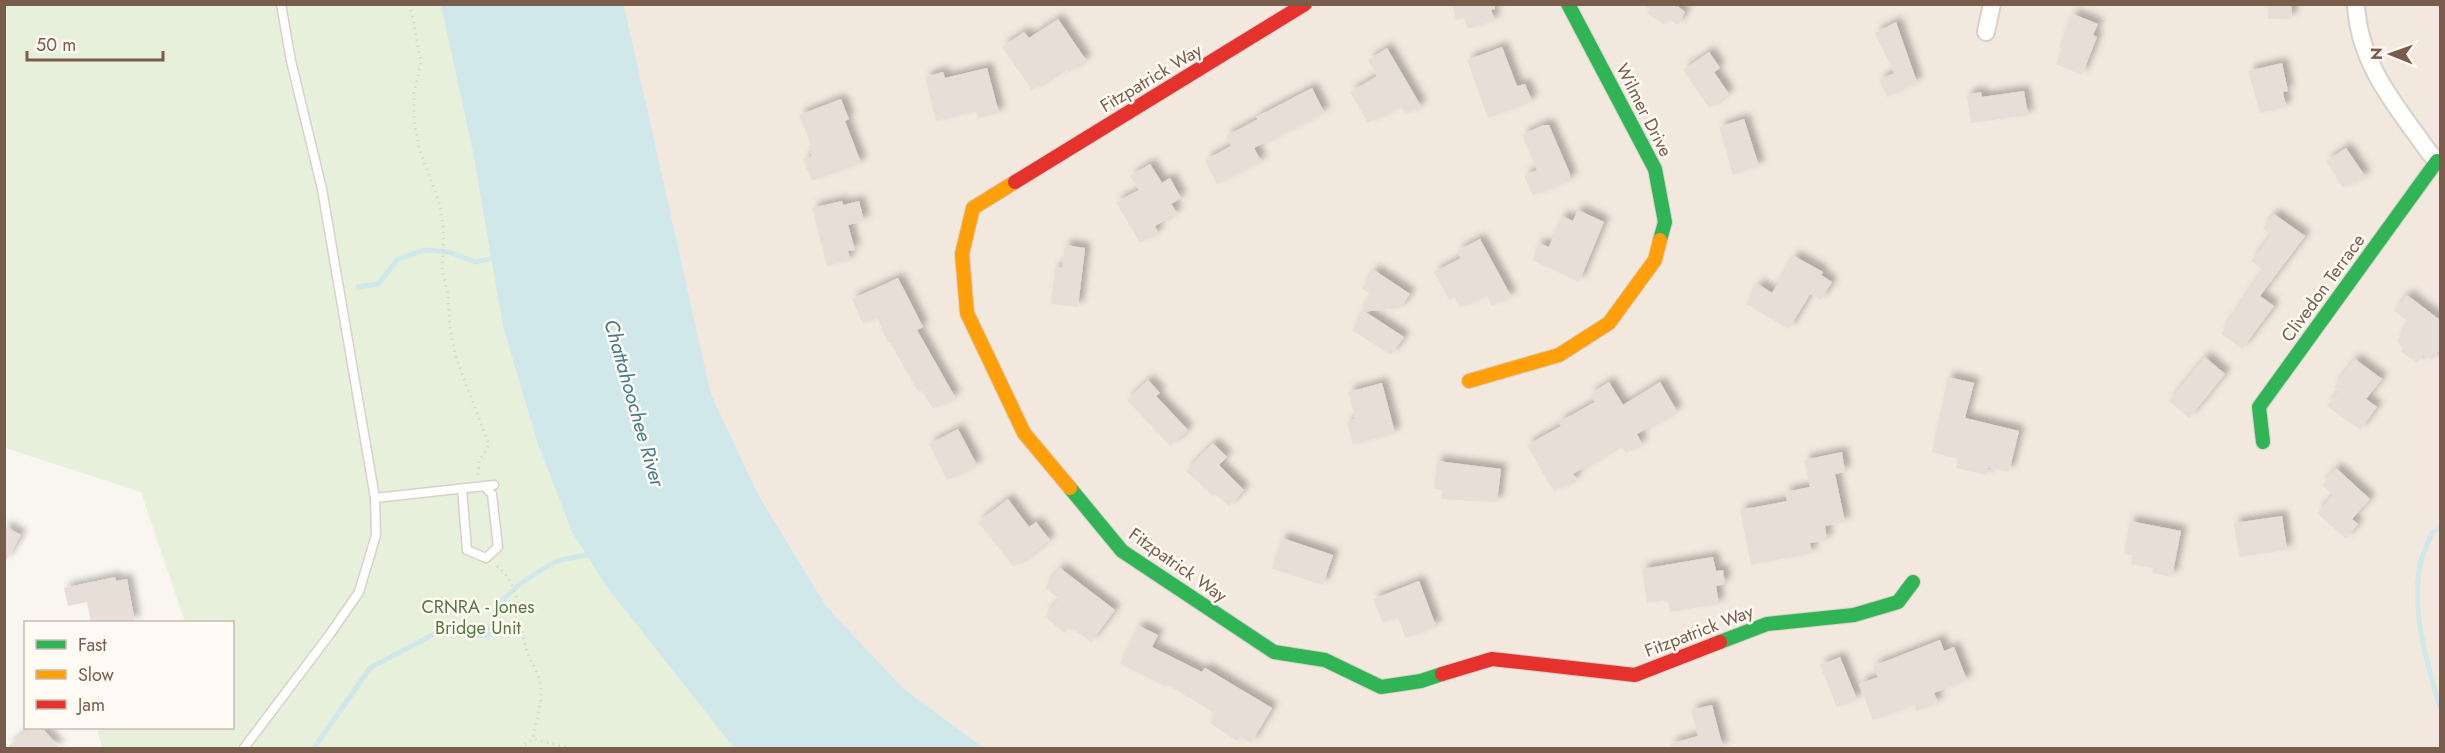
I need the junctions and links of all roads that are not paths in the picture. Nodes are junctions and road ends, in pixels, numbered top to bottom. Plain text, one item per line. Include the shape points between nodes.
1 (280, 4) edge
2 (1305, 4) edge
3 (1568, 4) edge
4 (1992, 4) edge
5 (2356, 4) edge
6 (1986, 33) dead end
7 (2439, 162) edge
8 (1469, 381) dead end
9 (2263, 442) dead end
10 (494, 485) dead end
11 (481, 487) junction
12 (462, 489) junction
13 (375, 498) junction
14 (1913, 582) dead end
15 (244, 748) edge

1 - 13 lane via 322,189
2 - 14 street, Fitzpatrick Way via 973,208 962,254 968,313 1024,433 1122,551 1274,652 1325,660 1380,687 1421,681 1492,659 1635,675 1767,624 1854,615 1898,602
3 - 8 street, Wilmer Drive via 1655,169 1665,222 1655,260 1609,323 1559,355
4 - 6 street
5 - 7 street via 2372,68
7 - 9 street, Clivedon Terrace via 2259,407
10 - 11 lane
11 - 12 lane
11 - 12 lane via 492,494 498,547 486,558 467,550
12 - 13 lane
13 - 15 lane via 376,535 359,592

